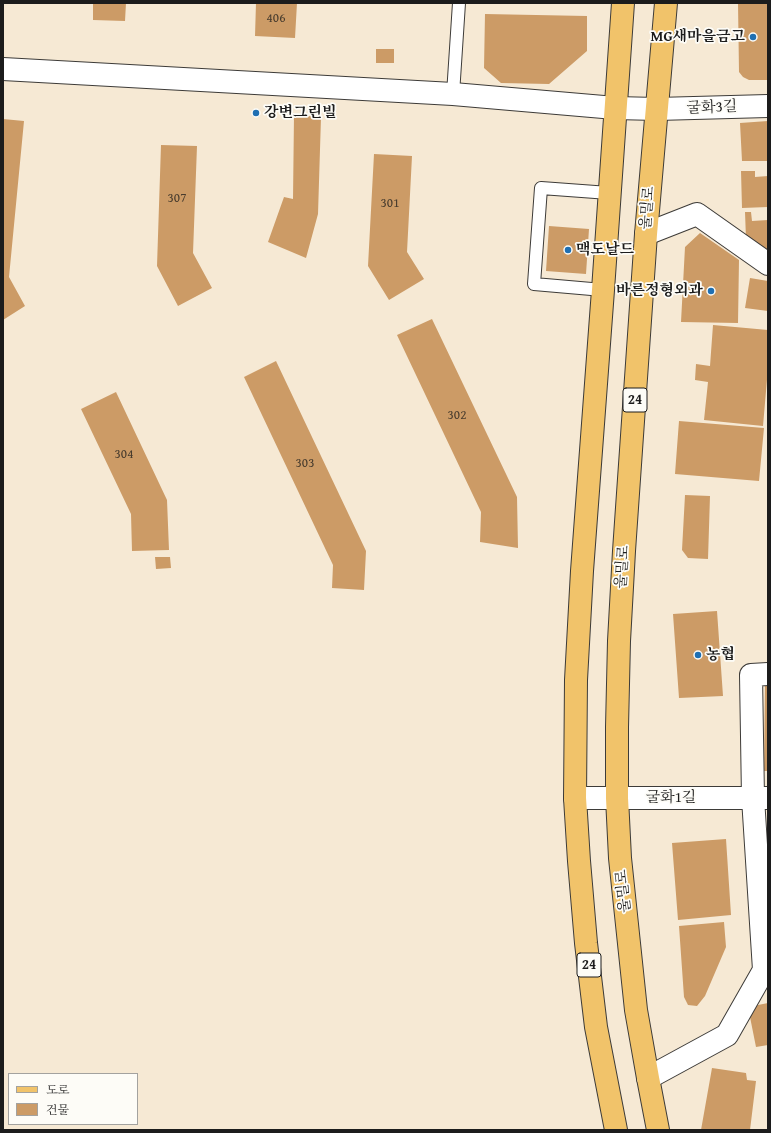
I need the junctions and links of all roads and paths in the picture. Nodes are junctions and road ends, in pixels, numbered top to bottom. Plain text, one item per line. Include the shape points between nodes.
1 (459, 3) edge
2 (623, 3) edge
3 (666, 3) edge
4 (3, 69) edge
5 (453, 94) junction
6 (768, 106) edge
7 (615, 108) junction
8 (657, 109) junction
9 (610, 193) junction
10 (646, 234) junction
11 (768, 264) edge
12 (603, 290) junction
13 (768, 674) edge
14 (575, 798) junction
15 (617, 798) junction
16 (760, 798) edge
17 (766, 971) edge
18 (648, 1078) junction
19 (616, 1130) edge
20 (658, 1130) edge

1 - 5 lane
2 - 7 main road, 24
3 - 8 main road, 울밀로 / 24
4 - 5 street, 굴화3길
5 - 7 street, 굴화3길
6 - 8 street, 굴화3길
7 - 8 street, 굴화3길
7 - 9 main road, 24
8 - 10 main road, 울밀로 / 24
9 - 12 main road, 24
9 - 12 lane via 541,188 534,284
10 - 11 street via 697,214
10 - 15 main road, 울밀로 / 24 via 619,641
12 - 14 main road, 24 via 582,571 576,680
13 - 16 street via 751,675
14 - 15 street, 굴화1길
14 - 19 main road, 24 via 595,1020
15 - 16 street, 굴화1길
15 - 18 main road, 울밀로 / 24 via 621,866 636,1010
16 - 17 street
17 - 18 street via 727,1035
18 - 20 main road, 울밀로 / 24

